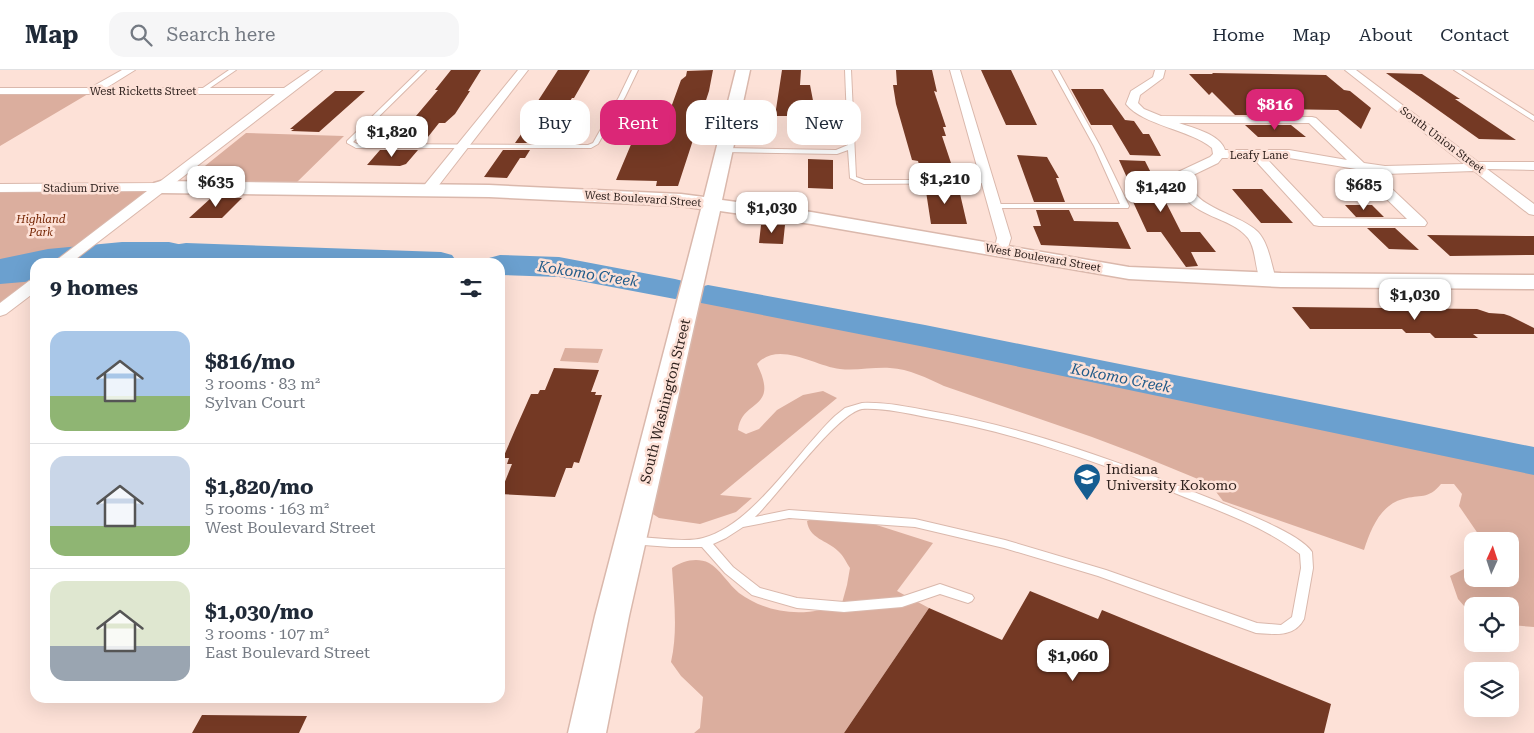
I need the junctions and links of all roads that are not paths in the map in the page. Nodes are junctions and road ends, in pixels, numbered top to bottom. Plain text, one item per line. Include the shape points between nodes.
1 (130, 70) edge
2 (233, 70) edge
3 (317, 70) edge
4 (423, 70) edge
5 (523, 70) edge
6 (635, 70) edge
7 (743, 70) edge
8 (848, 70) edge
9 (955, 70) edge
10 (1055, 70) edge
11 (1160, 70) edge
12 (1350, 70) edge
13 (1457, 70) edge
14 (0, 91) edge
15 (93, 91) junction
16 (202, 91) junction
17 (286, 91) junction
18 (1158, 119) junction
19 (1534, 119) edge
20 (1312, 120) joint
21 (463, 146) junction
22 (850, 147) junction
23 (725, 150) junction
24 (1219, 154) junction
25 (1257, 155) junction
26 (1360, 166) junction
27 (1534, 166) edge
28 (1477, 167) junction
29 (988, 182) junction
30 (161, 187) junction
31 (0, 188) edge
32 (427, 191) junction
33 (712, 203) junction
34 (995, 206) junction
35 (1534, 211) edge
36 (1001, 251) junction
37 (68, 258) edge
38 (1268, 279) junction
39 (1534, 282) edge
40 (30, 288) edge
41 (0, 311) edge
42 (743, 523) junction
43 (631, 541) junction
44 (705, 542) junction
45 (968, 598) dead end
46 (587, 733) edge

1 - 15 street
2 - 16 lane
3 - 17 street
4 - 21 lane via 349,142 356,146
5 - 21 street
6 - 21 lane via 595,144 589,147
7 - 23 main road, South Washington Street
8 - 22 lane
9 - 29 street
10 - 34 lane via 1097,146 1125,206
11 - 18 street via 1158,78 1135,93 1132,104
12 - 28 street, South Union Street
13 - 19 lane
14 - 15 street, West Ricketts Street
15 - 16 street, West Ricketts Street
16 - 17 street, West Ricketts Street
17 - 30 street
18 - 20 street
18 - 24 street via 1207,138 1218,147
20 - 26 street
21 - 32 street
22 - 23 lane via 837,152
22 - 29 lane via 854,178 864,182
23 - 33 main road, South Washington Street
24 - 25 street, Leafy Lane
24 - 38 street via 1214,160 1183,175 1184,188 1195,203 1238,223 1254,236
25 - 26 street, Leafy Lane via 1289,154
25 - 26 street via 1319,222 1420,223
26 - 28 street, Leafy Lane via 1406,171
27 - 28 street
28 - 35 street, South Union Street
29 - 34 street
30 - 31 street, Stadium Drive
30 - 32 main road, West Boulevard Street
30 - 37 street
32 - 33 main road, West Boulevard Street via 594,195
33 - 36 main road, West Boulevard Street
33 - 43 main road, South Washington Street
34 - 36 street via 1004,238
36 - 38 main road, West Boulevard Street via 1129,273
38 - 39 main road, West Boulevard Street
40 - 41 street
42 - 42 lane via 848,410 877,406 1008,430 1164,484 1289,538 1306,552 1307,568 1298,620 1283,630 1256,628 1102,573 1005,544 915,523 788,514
42 - 44 lane
43 - 44 lane
43 - 46 main road, South Washington Street
44 - 45 lane via 729,570 756,592 797,603 844,607 902,602 940,589

